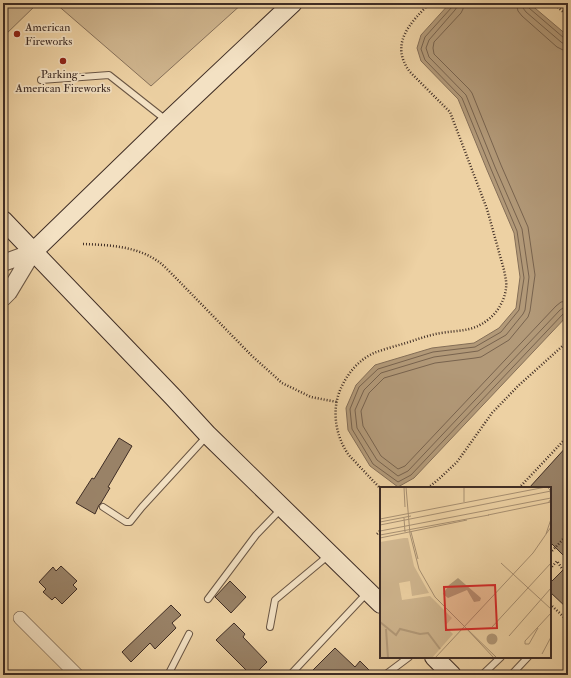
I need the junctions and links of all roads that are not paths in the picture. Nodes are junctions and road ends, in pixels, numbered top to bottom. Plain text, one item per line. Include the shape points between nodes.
1 (293, 3) edge
2 (41, 80) dead end
3 (168, 121) junction
4 (3, 220) edge
5 (33, 252) junction
6 (3, 263) edge
7 (3, 298) edge
8 (208, 435) junction
9 (103, 507) dead end
10 (283, 507) junction
11 (330, 554) junction
12 (208, 598) dead end
13 (375, 598) edge
14 (20, 618) dead end
15 (270, 627) dead end
16 (189, 634) dead end
17 (408, 658) edge
18 (435, 658) edge
19 (500, 658) edge
20 (527, 658) edge
21 (450, 674) edge
22 (76, 675) edge
23 (168, 675) edge
24 (290, 675) edge
25 (385, 675) edge
26 (482, 675) edge
27 (512, 675) edge

1 - 3 main road
2 - 3 lane via 109,75
3 - 5 main road
4 - 5 main road
5 - 6 street
5 - 7 street
5 - 8 main road
8 - 9 lane via 130,522
8 - 10 main road
10 - 11 main road
10 - 12 lane via 256,535
11 - 13 main road
11 - 15 lane via 275,600
13 - 24 lane
14 - 22 street
16 - 23 lane
17 - 25 lane
18 - 21 main road
19 - 26 lane
20 - 27 lane

